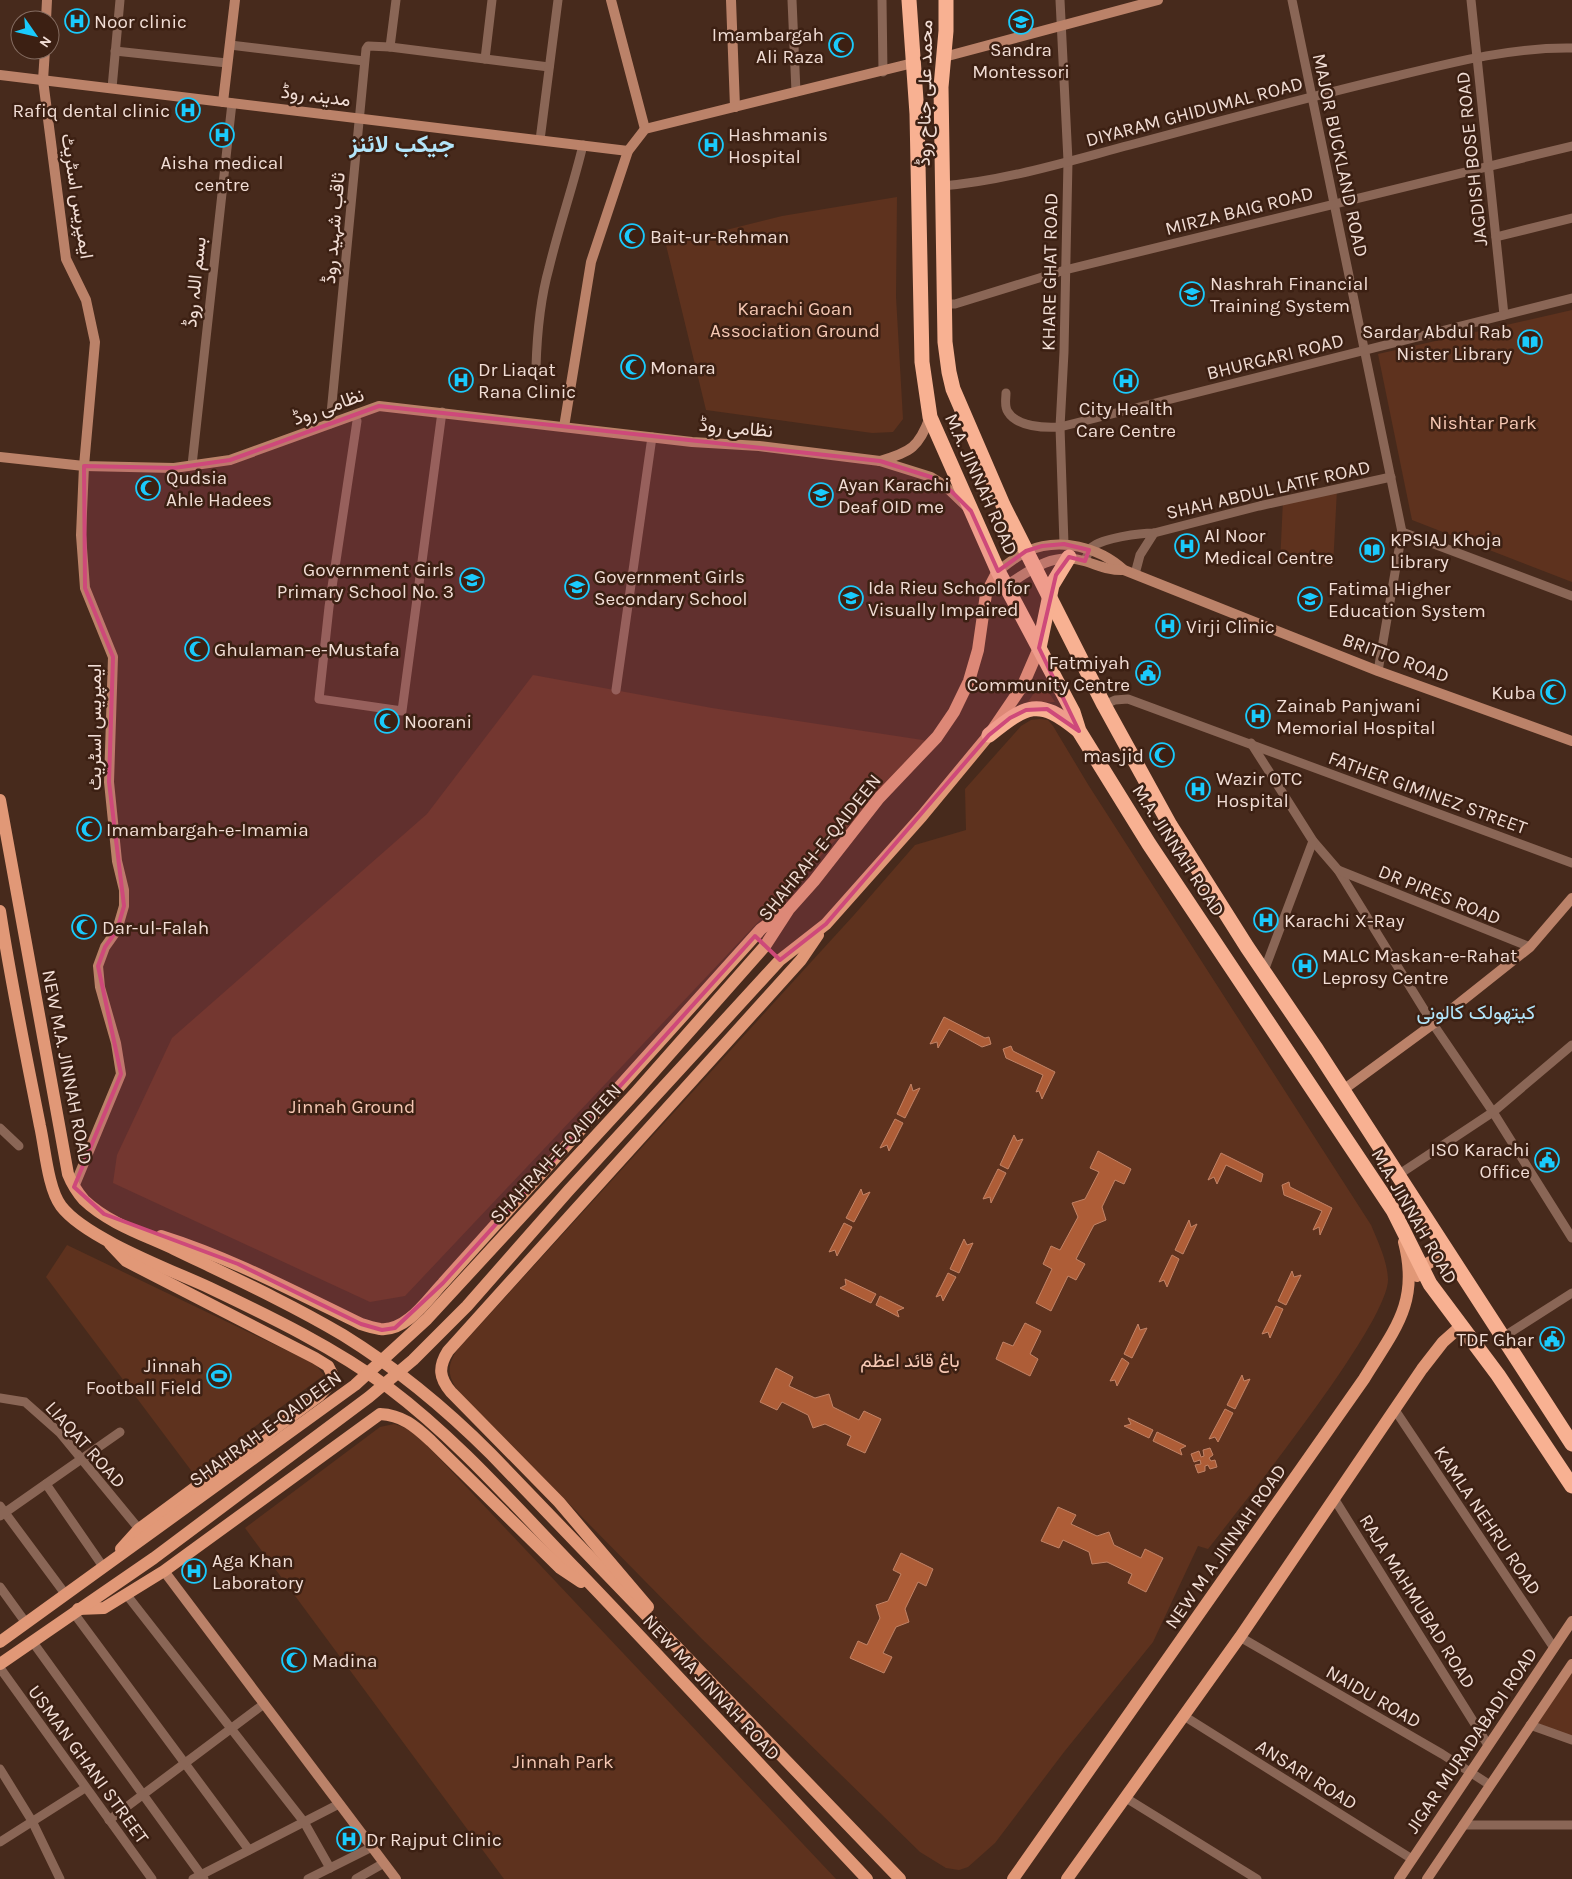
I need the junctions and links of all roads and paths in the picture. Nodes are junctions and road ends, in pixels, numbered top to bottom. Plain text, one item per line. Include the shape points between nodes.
1 (120, 0) edge
2 (235, 0) edge
3 (396, 0) edge
4 (492, 0) edge
5 (558, 0) edge
6 (611, 0) edge
7 (732, 0) edge
8 (792, 0) edge
9 (882, 0) edge
10 (909, 0) edge
11 (946, 0) edge
12 (1060, 0) edge
13 (1158, 0) edge
14 (1292, 0) edge
15 (1472, 0) edge
16 (1060, 25) junction
17 (230, 44) junction
18 (390, 47) junction
19 (1572, 48) edge
20 (115, 51) junction
21 (944, 57) junction
22 (1476, 57) junction
23 (484, 59) junction
24 (44, 60) edge
25 (364, 61) junction
26 (227, 63) junction
27 (913, 63) junction
28 (549, 67) junction
29 (883, 72) junction
30 (0, 75) edge
31 (43, 80) junction
32 (112, 88) junction
33 (796, 92) junction
34 (1312, 96) junction
35 (227, 102) junction
36 (735, 107) junction
37 (358, 118) junction
38 (645, 130) junction
39 (540, 140) junction
40 (583, 145) junction
41 (1572, 146) edge
42 (628, 151) junction
43 (1068, 161) junction
44 (1487, 165) junction
45 (918, 171) joint
46 (942, 186) junction
47 (1334, 203) junction
48 (1572, 218) edge
49 (1496, 237) junction
50 (1066, 270) junction
51 (1572, 298) edge
52 (945, 304) junction
53 (1504, 315) junction
54 (1363, 351) junction
55 (536, 367) dead end
56 (1006, 393) dead end
57 (442, 412) junction
58 (930, 416) junction
59 (357, 421) dead end
60 (330, 424) junction
61 (564, 427) junction
62 (1060, 427) junction
63 (652, 437) junction
64 (0, 457) edge
65 (880, 462) junction
66 (192, 465) junction
67 (84, 466) junction
68 (1391, 477) junction
69 (971, 511) junction
70 (1402, 532) junction
71 (1154, 533) junction
72 (1089, 550) junction
73 (1067, 551) junction
74 (1026, 552) junction
75 (1085, 561) junction
76 (1035, 567) junction
77 (998, 571) junction
78 (1130, 572) junction
79 (1006, 586) junction
80 (1049, 594) junction
81 (1572, 596) edge
82 (1039, 648) junction
83 (1378, 671) junction
84 (616, 690) dead end
85 (1104, 705) junction
86 (1080, 731) junction
87 (989, 736) junction
88 (1572, 741) edge
89 (1250, 743) junction
90 (0, 800) edge
91 (1313, 841) junction
92 (1572, 863) edge
93 (1338, 870) junction
94 (1572, 898) edge
95 (788, 909) junction
96 (0, 911) edge
97 (826, 924) junction
98 (765, 946) junction
99 (1530, 948) junction
100 (780, 960) junction
101 (1264, 971) junction
102 (1433, 1024) junction
103 (1572, 1046) edge
104 (1343, 1090) junction
105 (1493, 1112) junction
106 (0, 1128) edge
107 (19, 1146) dead end
108 (1398, 1175) junction
109 (74, 1187) junction
110 (1396, 1215) junction
111 (118, 1223) junction
112 (1572, 1238) edge
113 (105, 1239) junction
114 (1453, 1261) junction
115 (1428, 1263) junction
116 (1410, 1291) junction
117 (1572, 1293) edge
118 (1461, 1326) junction
119 (1503, 1337) junction
120 (0, 1398) edge
121 (1395, 1410) junction
122 (120, 1432) dead end
123 (1572, 1444) edge
124 (81, 1459) junction
125 (46, 1484) junction
126 (1572, 1486) edge
127 (1335, 1500) junction
128 (2, 1511) edge
129 (530, 1521) joint
130 (139, 1529) junction
131 (104, 1568) junction
132 (164, 1571) junction
133 (0, 1587) edge
134 (598, 1592) junction
135 (126, 1594) junction
136 (66, 1595) junction
137 (75, 1611) junction
138 (1572, 1621) edge
139 (26, 1623) junction
140 (1240, 1637) junction
141 (32, 1641) junction
142 (0, 1642) edge
143 (1554, 1648) junction
144 (684, 1654) junction
145 (0, 1664) edge
146 (1572, 1664) edge
147 (0, 1668) edge
148 (264, 1704) junction
149 (1184, 1716) junction
150 (1530, 1725) junction
151 (230, 1730) junction
152 (1572, 1740) edge
153 (1488, 1745) junction
154 (186, 1763) junction
155 (0, 1770) edge
156 (1471, 1772) junction
157 (1490, 1785) junction
158 (86, 1788) junction
159 (142, 1795) junction
160 (1126, 1798) junction
161 (340, 1804) junction
162 (109, 1820) junction
163 (32, 1822) junction
164 (304, 1822) junction
165 (1463, 1825) junction
166 (1572, 1825) edge
167 (0, 1842) edge
168 (372, 1848) junction
169 (249, 1850) junction
170 (1412, 1858) junction
171 (384, 1863) junction
172 (330, 1868) junction
173 (203, 1877) edge
174 (60, 1879) edge
175 (152, 1879) edge
176 (193, 1879) edge
177 (308, 1879) edge
178 (356, 1879) edge
179 (396, 1879) edge
180 (867, 1879) edge
181 (900, 1879) edge
182 (1013, 1879) edge
183 (1067, 1879) edge
184 (1257, 1879) edge
185 (1399, 1879) edge
186 (1427, 1879) edge

1 - 20 street
2 - 17 street, بسم اللہ روڈ
3 - 18 street
4 - 23 street
5 - 28 street
6 - 38 street
7 - 36 street
8 - 33 street
9 - 29 street
10 - 27 highway, محمد علی جناح روڈ
11 - 21 highway, محمد علی جناح روڈ
12 - 16 street, KHARE GHAT ROAD
13 - 16 street
14 - 34 street, MAJOR BUCKLAND ROAD
15 - 22 street, JAGDISH BOSE ROAD
16 - 21 street
16 - 43 street, KHARE GHAT ROAD
17 - 25 street
17 - 26 street, بسم اللہ روڈ
18 - 23 street
18 - 25 street via 368,46
19 - 22 street, DIYARAM GHIDUMAL ROAD
20 - 26 street
20 - 32 street
21 - 46 highway, محمد علی جناح روڈ
22 - 34 street, DIYARAM GHIDUMAL ROAD
22 - 44 street, JAGDISH BOSE ROAD
23 - 28 street
24 - 31 street, ایمپریس اسٹریٹ
25 - 37 street, ثاقب شہید روڈ
26 - 35 street, بسم اللہ روڈ
27 - 29 street
27 - 45 highway, محمد علی جناح روڈ
28 - 39 street
29 - 33 street
30 - 31 street, مدینہ روڈ
31 - 32 street, مدینہ روڈ
31 - 67 street, ایمپریس اسٹریٹ via 66,259 86,300 95,342
32 - 35 street, مدینہ روڈ
33 - 36 street
34 - 43 street, DIYARAM GHIDUMAL ROAD
34 - 47 street, MAJOR BUCKLAND ROAD
35 - 37 street, مدینہ روڈ
35 - 66 street, بسم اللہ روڈ
36 - 38 street
37 - 39 street, مدینہ روڈ
37 - 60 street, ثاقب شہید روڈ via 350,234
38 - 42 street
39 - 40 street, مدینہ روڈ
40 - 42 street, مدینہ روڈ
40 - 55 street via 548,269 538,329
41 - 44 street, MIRZA BAIG ROAD
42 - 61 street via 591,262
43 - 46 street, DIYARAM GHIDUMAL ROAD via 965,184
43 - 50 street, KHARE GHAT ROAD
44 - 47 street, MIRZA BAIG ROAD
44 - 49 street, JAGDISH BOSE ROAD
45 - 58 highway, M.A. JINNAH ROAD via 922,362
46 - 52 highway, M.A. JINNAH ROAD
47 - 50 street, MIRZA BAIG ROAD
47 - 54 street, MAJOR BUCKLAND ROAD
48 - 49 street
49 - 53 street, JAGDISH BOSE ROAD
50 - 52 street, MIRZA BAIG ROAD via 955,304
50 - 62 street, KHARE GHAT ROAD
51 - 53 street, BHURGARI ROAD
52 - 74 highway, M.A. JINNAH ROAD via 948,372 953,390
53 - 54 street, BHURGARI ROAD
54 - 62 street, BHURGARI ROAD
54 - 68 street, MAJOR BUCKLAND ROAD
56 - 62 street, BHURGARI ROAD via 1008,414 1036,426
57 - 59 street via 402,711 319,699 329,607
57 - 60 street, نظامی روڈ via 379,406
57 - 61 street, نظامی روڈ
58 - 65 street, نظامی روڈ via 922,437 909,452
58 - 69 highway, M.A. JINNAH ROAD
60 - 66 street, نظامی روڈ via 230,460
61 - 63 street, نظامی روڈ
62 - 73 street, KHARE GHAT ROAD
63 - 65 street, نظامی روڈ via 759,446
63 - 84 street
64 - 67 street, نظامی روڈ
65 - 69 street, نظامی روڈ via 937,480
66 - 67 street, نظامی روڈ via 174,468
67 - 109 street, ایمپریس اسٹریٹ via 81,535 84,588 113,657 109,782 124,906 117,930 105,947 98,966 121,1074
68 - 70 street, MAJOR BUCKLAND ROAD
68 - 71 street, SHAH ABDUL LATIF ROAD
69 - 77 highway, M.A. JINNAH ROAD
70 - 81 street
70 - 83 street, MAJOR BUCKLAND ROAD
71 - 72 street, SHAH ABDUL LATIF ROAD via 1101,543
71 - 78 street, SHAH ABDUL LATIF ROAD
72 - 73 street, BRITTO ROAD
72 - 75 street
72 - 78 street, BRITTO ROAD
73 - 74 street, BRITTO ROAD via 1054,544
73 - 75 street, BRITTO ROAD
73 - 76 street, BRITTO ROAD
73 - 80 highway
74 - 76 highway, M.A. JINNAH ROAD
74 - 77 street, BRITTO ROAD
75 - 78 street, BRITTO ROAD via 1112,571
76 - 79 street, BRITTO ROAD
76 - 80 highway, M.A. JINNAH ROAD
77 - 79 highway, M.A. JINNAH ROAD
77 - 95 main road, SHAHRAH-E-QAIDEEN via 986,594 974,666 954,712 937,737 879,798
78 - 83 street, BRITTO ROAD
79 - 82 highway, M.A. JINNAH ROAD
80 - 82 highway
80 - 85 highway, M.A. JINNAH ROAD
82 - 86 highway, M.A. JINNAH ROAD
82 - 87 main road, SHAHRAH-E-QAIDEEN via 1023,685
83 - 88 street, BRITTO ROAD
85 - 89 street, FATHER GIMINEZ STREET via 1128,699
85 - 101 highway, M.A. JINNAH ROAD via 1170,825
86 - 87 highway via 1055,712 1039,708 1010,718
86 - 110 highway, M.A. JINNAH ROAD via 1149,844
87 - 97 main road, SHAHRAH-E-QAIDEEN
89 - 91 street
89 - 92 street, FATHER GIMINEZ STREET
90 - 109 main road, NEW M.A. JINNAH ROAD via 68,1174
91 - 93 street
91 - 101 street
93 - 99 street, DR PIRES ROAD
93 - 102 street
94 - 99 street
95 - 98 main road, SHAHRAH-E-QAIDEEN
95 - 111 main road via 761,929 456,1269 407,1320 395,1328 382,1330 361,1324 200,1248
96 - 113 main road, NEW M.A. JINNAH ROAD via 53,1186 59,1204 77,1222
97 - 100 main road, SHAHRAH-E-QAIDEEN
97 - 144 main road via 801,960 448,1351 440,1368 442,1381 451,1392 559,1502 628,1580
98 - 100 main road
98 - 131 main road, SHAHRAH-E-QAIDEEN via 401,1346 328,1405
99 - 102 street
100 - 137 main road, SHAHRAH-E-QAIDEEN via 467,1306 413,1360 369,1398 154,1558
101 - 104 highway, M.A. JINNAH ROAD
102 - 104 street
102 - 105 street
103 - 105 street
104 - 108 highway, M.A. JINNAH ROAD
105 - 108 street
105 - 112 street
106 - 107 street
108 - 114 highway, M.A. JINNAH ROAD
109 - 111 main road, NEW M.A. JINNAH ROAD via 84,1200
110 - 115 highway, M.A. JINNAH ROAD
110 - 116 main road, NEW M A JINNAH ROAD via 1408,1257
111 - 144 main road, NEW M.A. JINNAH ROAD via 233,1277 342,1335 396,1371 468,1431
113 - 129 main road, NEW M.A. JINNAH ROAD via 223,1294 334,1352 389,1388 454,1443
113 - 130 main road via 126,1261 315,1358 328,1366 332,1374 330,1384 320,1396
114 - 115 main road
114 - 119 highway, M.A. JINNAH ROAD
115 - 116 main road
115 - 118 highway, M.A. JINNAH ROAD via 1430,1284
116 - 182 main road, NEW M A JINNAH ROAD via 1397,1325 1359,1387
117 - 119 street
118 - 121 main road via 1435,1351
118 - 126 highway, M.A. JINNAH ROAD
119 - 123 highway, M.A. JINNAH ROAD
120 - 124 street, LIAQAT ROAD via 24,1402 60,1434
121 - 127 main road
121 - 143 street, KAMLA NEHRU ROAD
122 - 124 street
124 - 125 street
124 - 130 street, LIAQAT ROAD
125 - 128 street
125 - 131 street
127 - 140 main road
127 - 153 street, RAJA MAHMUBAD ROAD
128 - 136 street
129 - 134 main road, NEW MA JINNAH ROAD
130 - 131 main road
131 - 136 main road, SHAHRAH-E-QAIDEEN
132 - 134 main road via 380,1414 410,1422 560,1568
132 - 135 main road
132 - 148 street
133 - 139 street
134 - 180 main road, NEW MA JINNAH ROAD
135 - 137 main road via 104,1608
135 - 151 street
136 - 139 main road, SHAHRAH-E-QAIDEEN
137 - 141 main road, SHAHRAH-E-QAIDEEN
137 - 154 street
138 - 143 street, JIGAR MURADABADI ROAD
139 - 142 main road, SHAHRAH-E-QAIDEEN
140 - 149 main road
140 - 156 street, NAIDU ROAD
141 - 145 main road, SHAHRAH-E-QAIDEEN
141 - 159 street
143 - 153 street, JIGAR MURADABADI ROAD
144 - 181 main road
146 - 150 street
147 - 158 street, USMAN GHANI STREET
148 - 151 street
148 - 161 street
149 - 160 main road
149 - 170 street, ANSARI ROAD
150 - 152 street
150 - 157 street
151 - 154 street
151 - 164 street
153 - 156 street, JIGAR MURADABADI ROAD
154 - 159 street
154 - 169 street
155 - 163 street
156 - 157 street, NAIDU ROAD
156 - 170 street, JIGAR MURADABADI ROAD
157 - 165 street
158 - 162 street, USMAN GHANI STREET
158 - 163 street
159 - 162 street
159 - 173 street
160 - 183 main road
160 - 184 street
161 - 164 street
161 - 168 street
162 - 175 street, USMAN GHANI STREET
163 - 167 street
163 - 174 street
164 - 169 street
164 - 172 street
165 - 166 street
165 - 186 street
168 - 171 street
168 - 172 street
169 - 173 street
170 - 185 street, JIGAR MURADABADI ROAD
171 - 178 street
171 - 179 street
172 - 177 street
173 - 176 street

